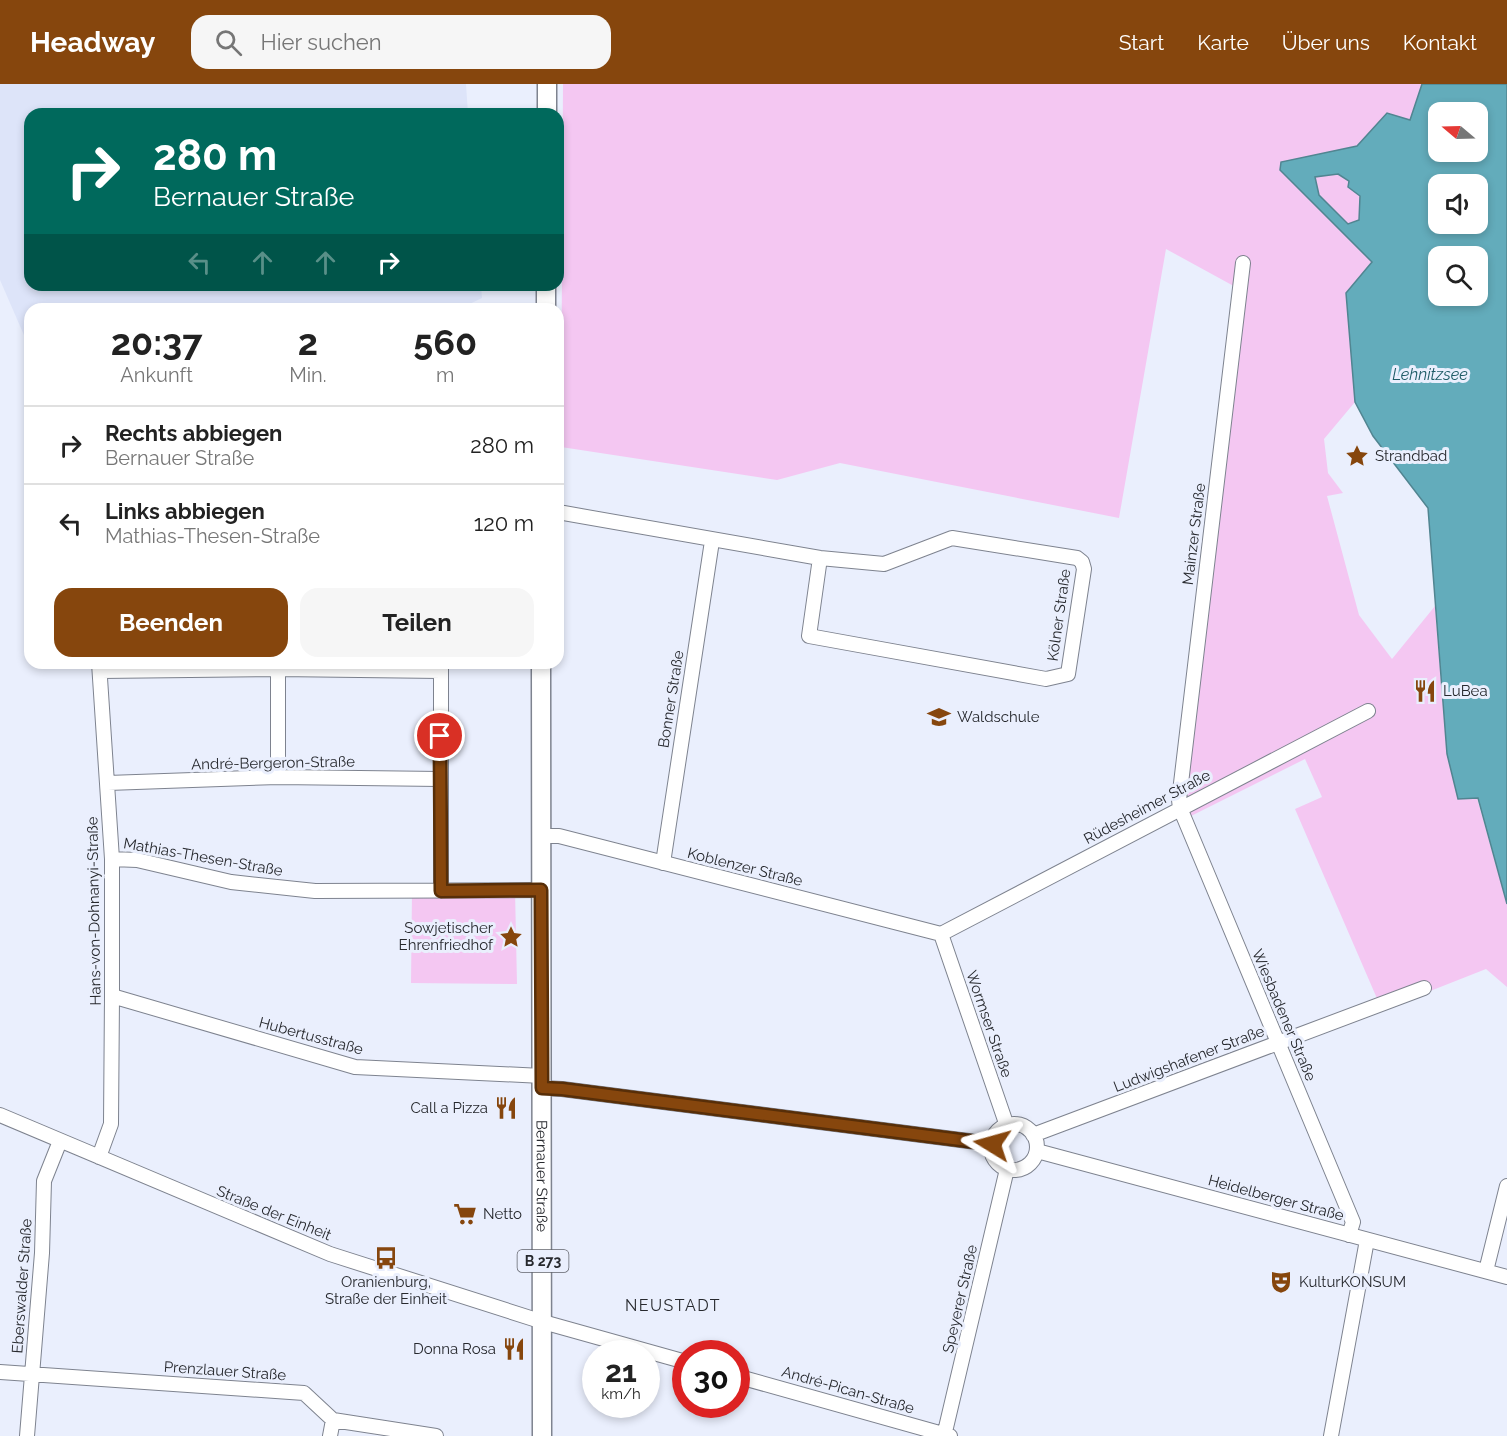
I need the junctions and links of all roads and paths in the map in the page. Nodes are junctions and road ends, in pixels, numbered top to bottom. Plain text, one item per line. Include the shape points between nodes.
1 (547, 84) edge
2 (547, 108) edge
3 (1243, 263) dead end
4 (564, 513) edge
5 (712, 541) junction
6 (820, 558) junction
7 (100, 669) edge
8 (278, 669) edge
9 (441, 669) edge
10 (541, 669) edge
11 (1368, 711) dead end
12 (278, 777) junction
13 (440, 779) junction
14 (108, 783) junction
15 (1180, 808) junction
16 (541, 836) junction
17 (112, 859) junction
18 (663, 862) junction
19 (541, 890) junction
20 (441, 891) junction
21 (941, 934) junction
22 (1424, 988) dead end
23 (112, 996) junction
24 (1278, 1043) junction
25 (542, 1082) junction
26 (0, 1115) edge
27 (1007, 1126) junction
28 (1033, 1135) junction
29 (60, 1141) junction
30 (992, 1144) junction
31 (1037, 1151) junction
32 (99, 1157) junction
33 (1007, 1169) junction
34 (1507, 1186) edge
35 (1349, 1235) junction
36 (1367, 1240) junction
37 (1486, 1271) junction
38 (1507, 1277) edge
39 (543, 1322) junction
40 (672, 1358) edge
41 (0, 1372) edge
42 (32, 1375) junction
43 (750, 1380) edge
44 (333, 1420) junction
45 (946, 1435) edge
46 (27, 1436) edge
47 (330, 1436) edge
48 (436, 1436) edge
49 (542, 1436) edge
50 (1331, 1436) edge

1 - 2 main road
3 - 15 street, Mainzer Straße
4 - 5 street, Kölner Straße
5 - 6 street, Kölner Straße
5 - 18 street, Bonner Straße
6 - 6 street, Kölner Straße via 809,636 1046,679 1068,674 1084,569 1077,558 952,538 884,564
7 - 14 street, Hans-von-Dohnanyi-Straße
8 - 12 street
9 - 13 street
10 - 16 main road, Bernauer Straße / B 273
11 - 15 street, Rüdesheimer Straße
12 - 13 street, André-Bergeron-Straße
12 - 14 street, André-Bergeron-Straße
13 - 20 street
14 - 17 street, Hans-von-Dohnanyi-Straße
15 - 21 street, Rüdesheimer Straße
15 - 24 street, Wiesbadener Straße
16 - 18 street, Koblenzer Straße via 559,836
16 - 19 main road, Bernauer Straße / B 273
17 - 20 street, Mathias-Thesen-Straße via 137,860 231,882 312,891
17 - 23 street, Hans-von-Dohnanyi-Straße
18 - 21 street, Koblenzer Straße
19 - 20 street, Mathias-Thesen-Straße
19 - 25 main road, Bernauer Straße / B 273
21 - 27 street, Wormser Straße
22 - 24 street, Ludwigshafener Straße
23 - 25 street, Hubertusstraße via 355,1067
23 - 32 street, Hans-von-Dohnanyi-Straße via 111,1124
24 - 28 street, Ludwigshafener Straße
24 - 35 street, Wiesbadener Straße via 1353,1222
25 - 30 street via 562,1089
25 - 39 main road, Bernauer Straße / B 273
26 - 29 street, Straße der Einheit
27 - 28 street via 1022,1126
27 - 30 street via 996,1133
28 - 31 street
29 - 32 street, Straße der Einheit
29 - 42 street, Eberswalder Straße via 44,1180
30 - 33 street via 996,1161
31 - 33 street via 1030,1164
31 - 35 street, Heidelberger Straße
32 - 39 street, Straße der Einheit via 330,1254
33 - 45 street, Speyerer Straße
34 - 37 street
35 - 36 street, Heidelberger Straße
36 - 37 street, Heidelberger Straße
36 - 50 street
37 - 38 street, Heidelberger Straße
39 - 40 street
39 - 49 main road, Bernauer Straße / B 273
41 - 42 street, Prenzlauer Straße
42 - 44 street, Prenzlauer Straße via 304,1393
42 - 46 street, Eberswalder Straße
43 - 45 street, André-Pican-Straße
44 - 47 street
44 - 48 street

